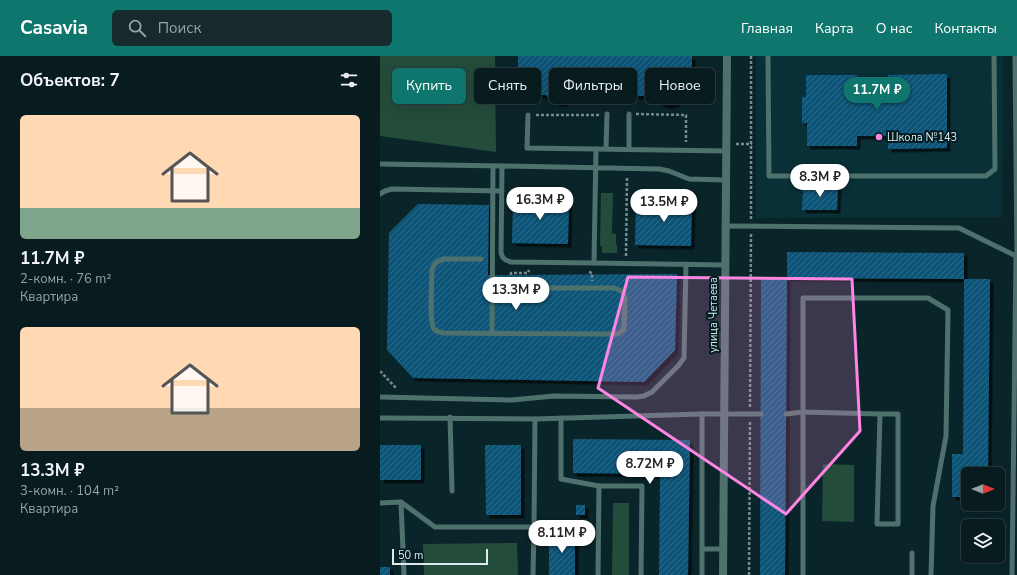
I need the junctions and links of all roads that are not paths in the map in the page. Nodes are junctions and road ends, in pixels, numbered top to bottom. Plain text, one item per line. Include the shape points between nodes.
1 (727, 56) edge
2 (768, 56) edge
3 (994, 56) edge
4 (1015, 56) edge
5 (607, 114) dead end
6 (630, 114) dead end
7 (528, 115) dead end
8 (606, 148) junction
9 (726, 148) junction
10 (596, 149) junction
11 (629, 149) junction
12 (380, 164) edge
13 (493, 166) junction
14 (502, 166) junction
15 (596, 168) junction
16 (725, 180) junction
17 (1017, 185) edge
18 (493, 191) junction
19 (502, 191) junction
20 (380, 194) edge
21 (725, 226) junction
22 (1017, 256) edge
23 (481, 260) dead end
24 (594, 263) junction
25 (686, 264) junction
26 (725, 265) junction
27 (492, 288) junction
28 (492, 334) junction
29 (1016, 370) edge
30 (380, 397) edge
31 (803, 412) junction
32 (702, 414) junction
33 (724, 414) junction
34 (760, 414) dead end
35 (786, 414) dead end
36 (880, 414) junction
37 (380, 418) edge
38 (450, 418) junction
39 (561, 418) junction
40 (535, 419) junction
41 (599, 486) junction
42 (452, 491) dead end
43 (401, 502) junction
44 (380, 503) edge
45 (534, 527) junction
46 (702, 548) junction
47 (724, 549) junction
48 (912, 553) dead end
49 (404, 575) edge
50 (533, 575) edge
51 (598, 575) edge
52 (641, 575) edge
53 (702, 575) edge
54 (724, 575) edge
55 (803, 575) edge
56 (912, 575) edge
57 (931, 575) edge
58 (1012, 575) edge

1 - 9 street, улица Четаева
2 - 3 lane via 769,176 986,176 995,169
4 - 17 lane
5 - 8 lane
6 - 11 lane
7 - 10 lane via 527,148
8 - 10 lane
8 - 11 lane
9 - 11 lane
9 - 16 street, улица Четаева
10 - 15 lane
12 - 13 lane
13 - 14 lane
13 - 18 lane
14 - 15 lane
14 - 19 lane
15 - 16 lane via 659,169 689,179
15 - 24 lane
16 - 21 street, улица Четаева
17 - 22 lane
18 - 19 lane
18 - 20 lane via 392,189
18 - 27 lane
19 - 24 lane via 501,252 505,260
21 - 22 lane via 959,228
21 - 26 street, улица Четаева
22 - 29 lane
23 - 28 lane via 444,259 433,265 431,321 435,330 443,333
24 - 25 lane
25 - 26 lane
25 - 30 lane via 684,358 647,395 554,396 512,400
26 - 33 street, улица Четаева
27 - 28 lane
27 - 28 lane via 614,288 622,291 625,297 625,324 618,334
29 - 58 lane
31 - 35 lane
31 - 36 lane
31 - 55 lane
31 - 57 lane via 803,298 928,298 948,310 946,436 933,506
32 - 33 lane
32 - 39 lane
32 - 46 lane
33 - 34 lane
33 - 47 street, улица Четаева
36 - 36 lane via 898,414 898,524 877,524
37 - 38 lane
38 - 40 lane
38 - 42 lane
39 - 40 lane
39 - 41 lane via 560,479
40 - 45 lane
41 - 51 lane
41 - 52 lane via 642,486
43 - 44 lane
43 - 45 lane via 435,527
43 - 49 lane
45 - 50 lane
46 - 47 lane
46 - 53 lane
47 - 54 street, улица Четаева
48 - 56 lane

